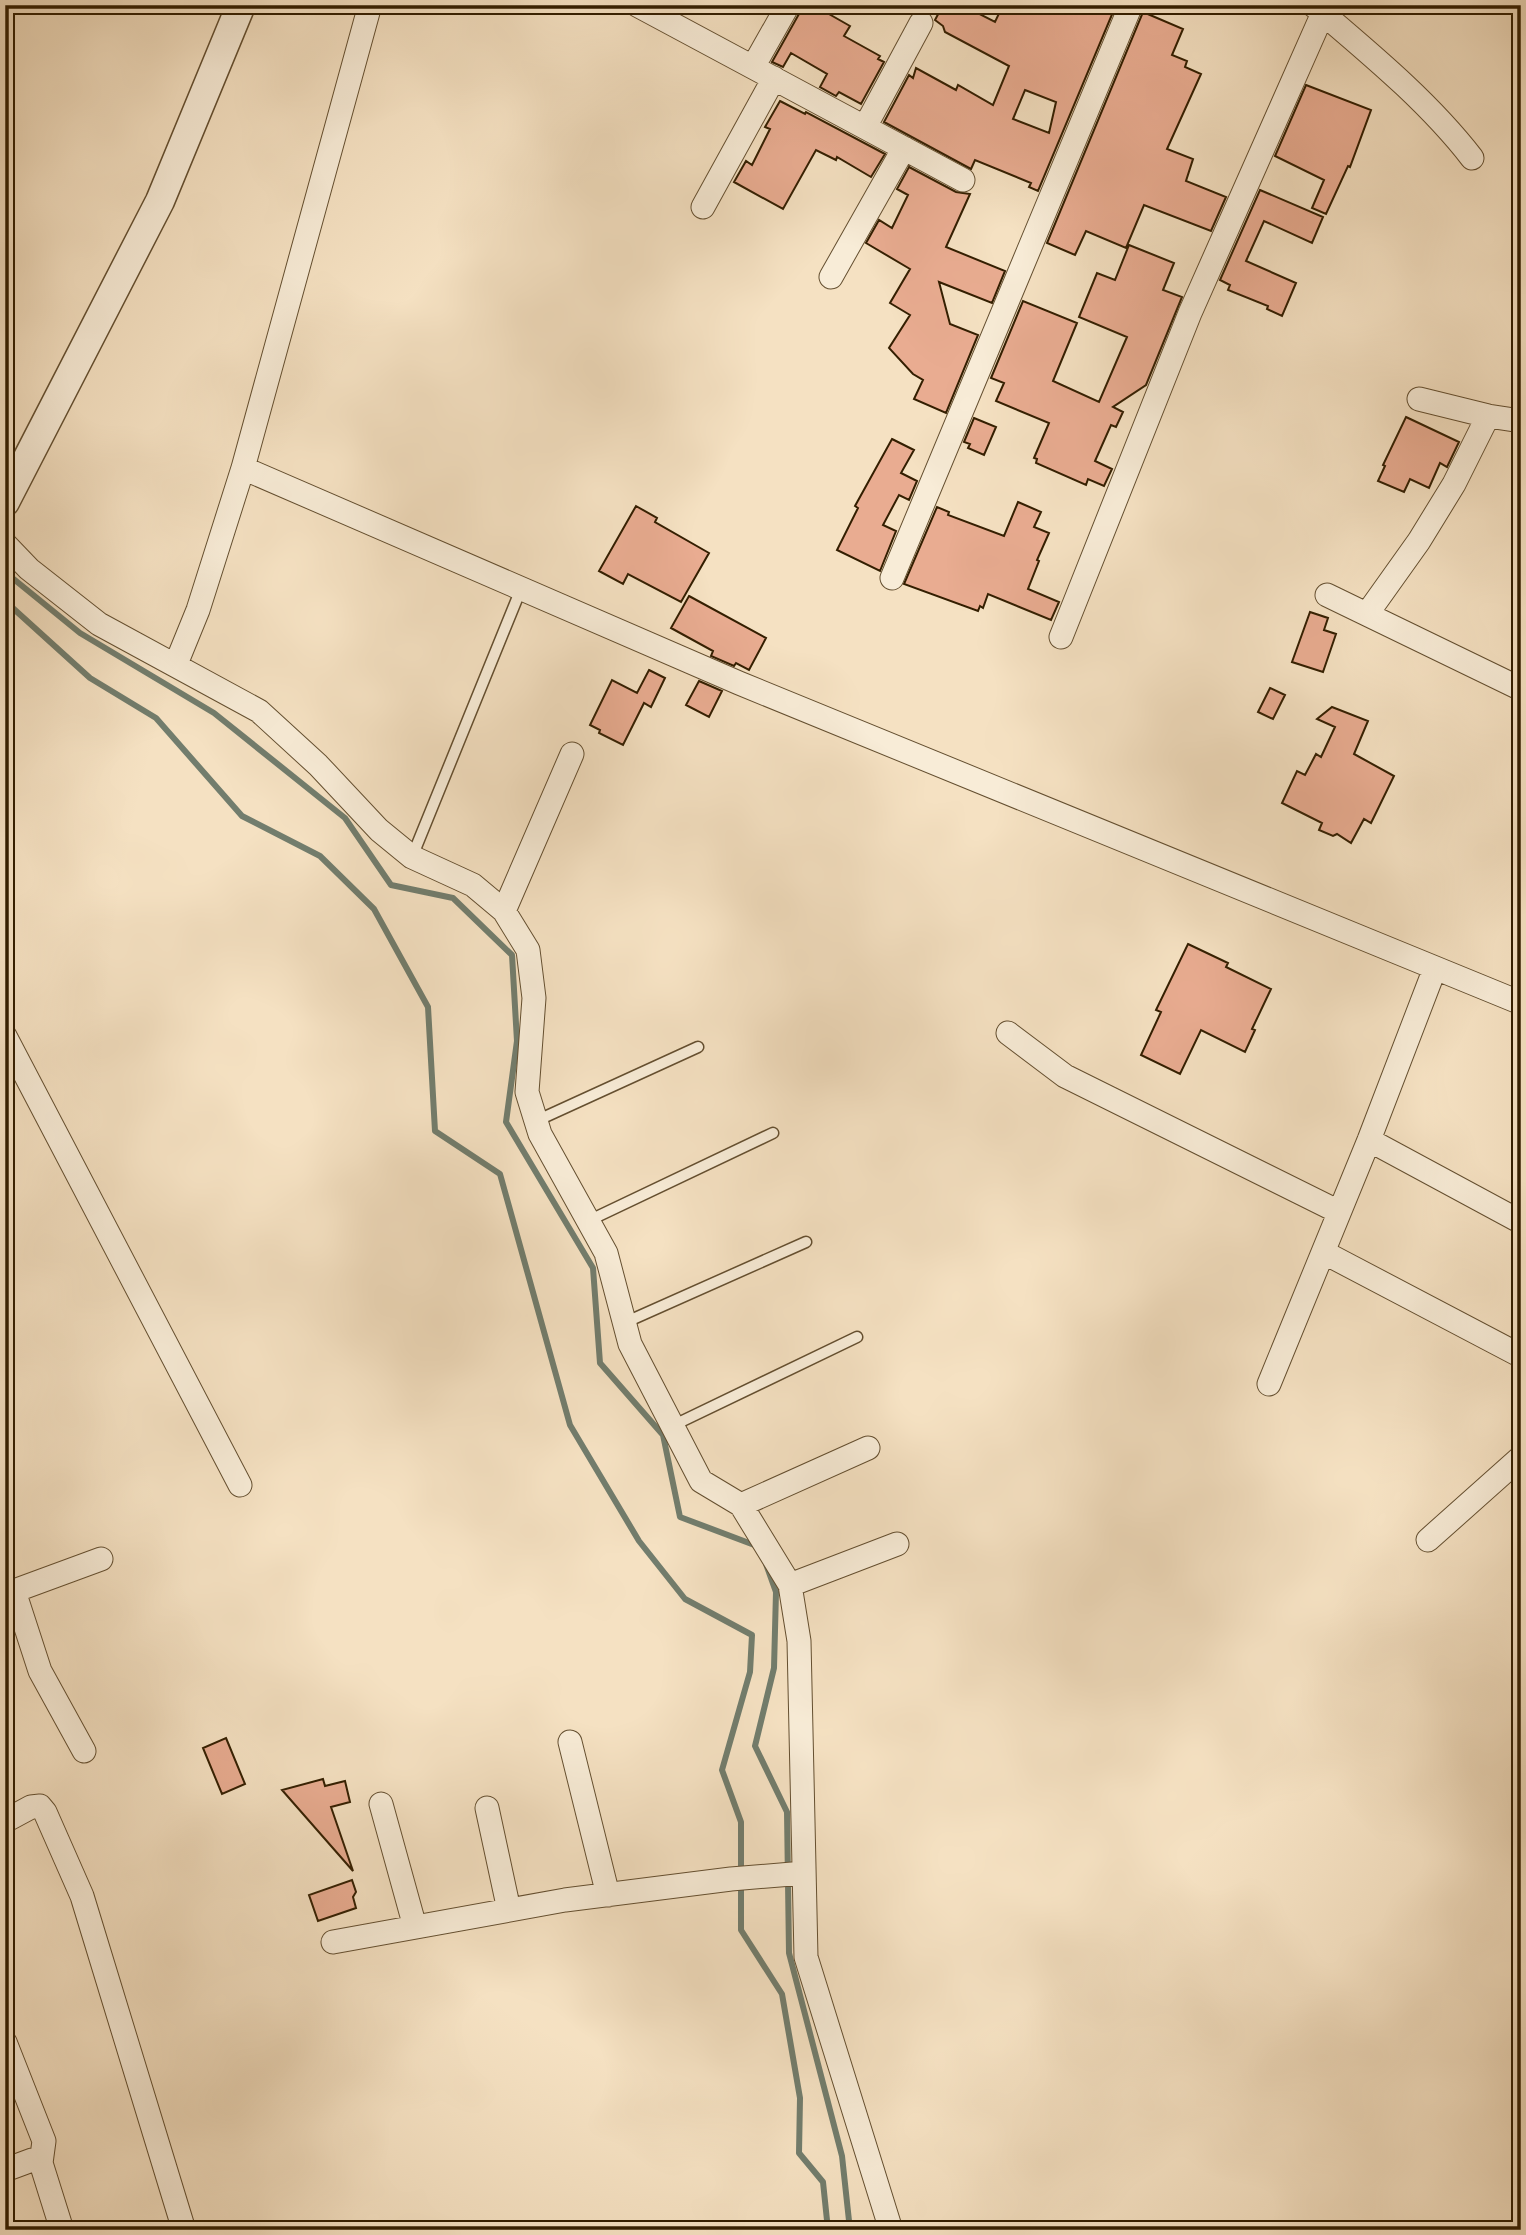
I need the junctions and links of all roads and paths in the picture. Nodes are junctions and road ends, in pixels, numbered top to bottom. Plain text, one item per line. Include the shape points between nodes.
1 (241, 5) edge
2 (370, 5) edge
3 (637, 5) edge
4 (788, 5) edge
5 (1131, 5) edge
6 (1318, 9) edge
7 (921, 23) dead end
8 (753, 67) junction
9 (774, 78) junction
10 (865, 127) junction
11 (904, 148) junction
12 (1472, 158) dead end
13 (963, 180) dead end
14 (703, 207) dead end
15 (831, 277) dead end
16 (1419, 399) dead end
17 (1488, 416) junction
18 (1521, 421) edge
19 (243, 468) junction
20 (5, 502) edge
21 (5, 544) edge
22 (892, 578) dead end
23 (521, 589) junction
24 (1327, 595) dead end
25 (1367, 614) junction
26 (1061, 637) dead end
27 (176, 664) junction
28 (1521, 688) edge
29 (572, 754) dead end
30 (412, 857) junction
31 (504, 911) junction
32 (1435, 968) junction
33 (1521, 1003) edge
34 (1007, 1032) dead end
35 (5, 1037) edge
36 (698, 1047) dead end
37 (536, 1121) junction
38 (773, 1133) dead end
39 (1369, 1140) junction
40 (1339, 1212) junction
41 (588, 1221) junction
42 (1521, 1222) edge
43 (806, 1242) dead end
44 (1323, 1252) junction
45 (624, 1323) junction
46 (857, 1337) dead end
47 (1521, 1356) edge
48 (1269, 1384) dead end
49 (672, 1426) junction
50 (868, 1448) dead end
51 (1521, 1457) edge
52 (240, 1485) dead end
53 (741, 1505) junction
54 (1428, 1540) dead end
55 (897, 1544) dead end
56 (100, 1559) dead end
57 (790, 1585) junction
58 (10, 1591) edge
59 (570, 1742) dead end
60 (84, 1751) dead end
61 (381, 1804) dead end
62 (487, 1808) dead end
63 (5, 1821) edge
64 (804, 1874) junction
65 (608, 1895) junction
66 (509, 1910) junction
67 (415, 1927) junction
68 (333, 1942) dead end
69 (5, 2042) edge
70 (41, 2163) junction
71 (5, 2170) edge
72 (62, 2230) edge
73 (184, 2230) edge
74 (891, 2230) edge

1 - 20 street via 160,201
2 - 19 street
3 - 8 street
4 - 8 street
5 - 22 street
6 - 12 street via 1451,132
6 - 26 street
7 - 10 street
8 - 9 street
9 - 10 street
9 - 14 street
10 - 11 street
11 - 13 street
11 - 15 street
16 - 17 street
17 - 18 street
17 - 25 street via 1454,484
19 - 23 street
19 - 27 street
21 - 27 street via 99,624
23 - 30 lane
23 - 32 street
24 - 25 street
25 - 28 street
27 - 30 street via 259,711
29 - 31 street
30 - 31 street via 473,884
31 - 37 street via 528,950 534,998 527,1092
32 - 33 street
32 - 39 street
34 - 40 street via 1065,1076
35 - 52 street
36 - 37 lane
37 - 41 street
38 - 41 lane
39 - 40 street
39 - 42 street
40 - 44 street
41 - 45 street via 606,1253
43 - 45 lane
44 - 47 street
44 - 48 street
45 - 49 street
46 - 49 lane
49 - 53 street via 701,1481
50 - 53 street
51 - 54 street
53 - 57 street
55 - 57 street
56 - 58 street
57 - 64 street via 799,1641
58 - 60 street via 40,1671
59 - 65 street
61 - 67 street
62 - 66 street
63 - 73 street via 40,1806 82,1896
64 - 65 street
64 - 74 street via 806,1957
65 - 66 street
66 - 67 street
67 - 68 street
69 - 70 street via 44,2141
70 - 71 street via 32,2160
70 - 72 street

